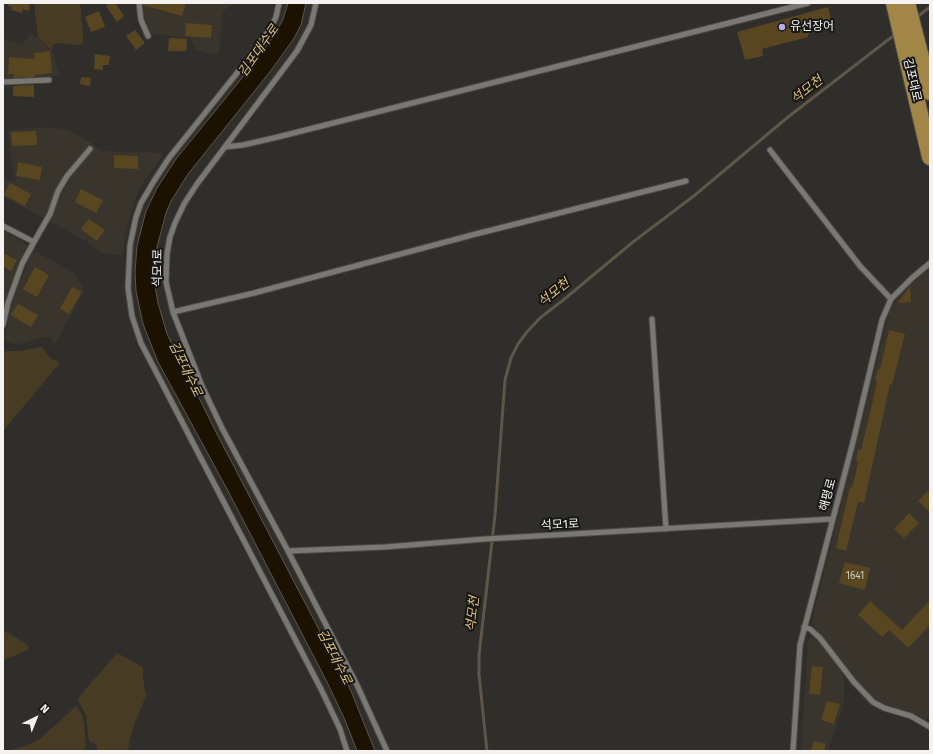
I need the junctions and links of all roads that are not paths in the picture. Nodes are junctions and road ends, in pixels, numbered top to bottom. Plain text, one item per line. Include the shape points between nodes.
1 (139, 3) edge
2 (279, 3) edge
3 (316, 3) edge
4 (808, 3) edge
5 (894, 3) edge
6 (907, 3) edge
7 (148, 36) dead end
8 (49, 80) dead end
9 (3, 82) edge
10 (930, 92) edge
11 (225, 147) junction
12 (90, 149) dead end
13 (770, 150) dead end
14 (930, 157) edge
15 (686, 181) dead end
16 (3, 226) edge
17 (34, 242) junction
18 (930, 263) edge
19 (892, 299) junction
20 (173, 312) junction
21 (652, 319) dead end
22 (3, 325) edge
23 (832, 519) junction
24 (666, 529) junction
25 (288, 551) junction
26 (804, 627) junction
27 (930, 727) edge
28 (347, 751) edge
29 (387, 751) edge
30 (793, 751) edge

1 - 7 lane via 140,20
2 - 28 lane via 270,29 169,158 141,203 130,245 128,288 132,316 141,344 321,689 340,729
3 - 11 lane, 석모1로 via 311,25 297,51
4 - 11 lane via 271,139
5 - 14 main road, 김포대로
6 - 10 main road, 김포대로
8 - 9 lane
11 - 20 lane, 석모1로 via 184,204 170,237 166,282
12 - 17 lane via 64,180 50,214
13 - 19 lane via 860,266
15 - 20 lane
16 - 17 lane
17 - 22 lane via 8,303
18 - 19 lane, 해평로
19 - 23 lane, 해평로 via 880,327
20 - 25 lane, 석모1로 via 202,386 222,428
21 - 24 lane
23 - 24 lane, 석모1로
23 - 26 lane, 해평로
24 - 25 lane, 석모1로
25 - 29 lane, 석모1로 via 357,685
26 - 27 lane via 820,638 873,702 911,716
26 - 30 lane, 해평로 via 799,657

